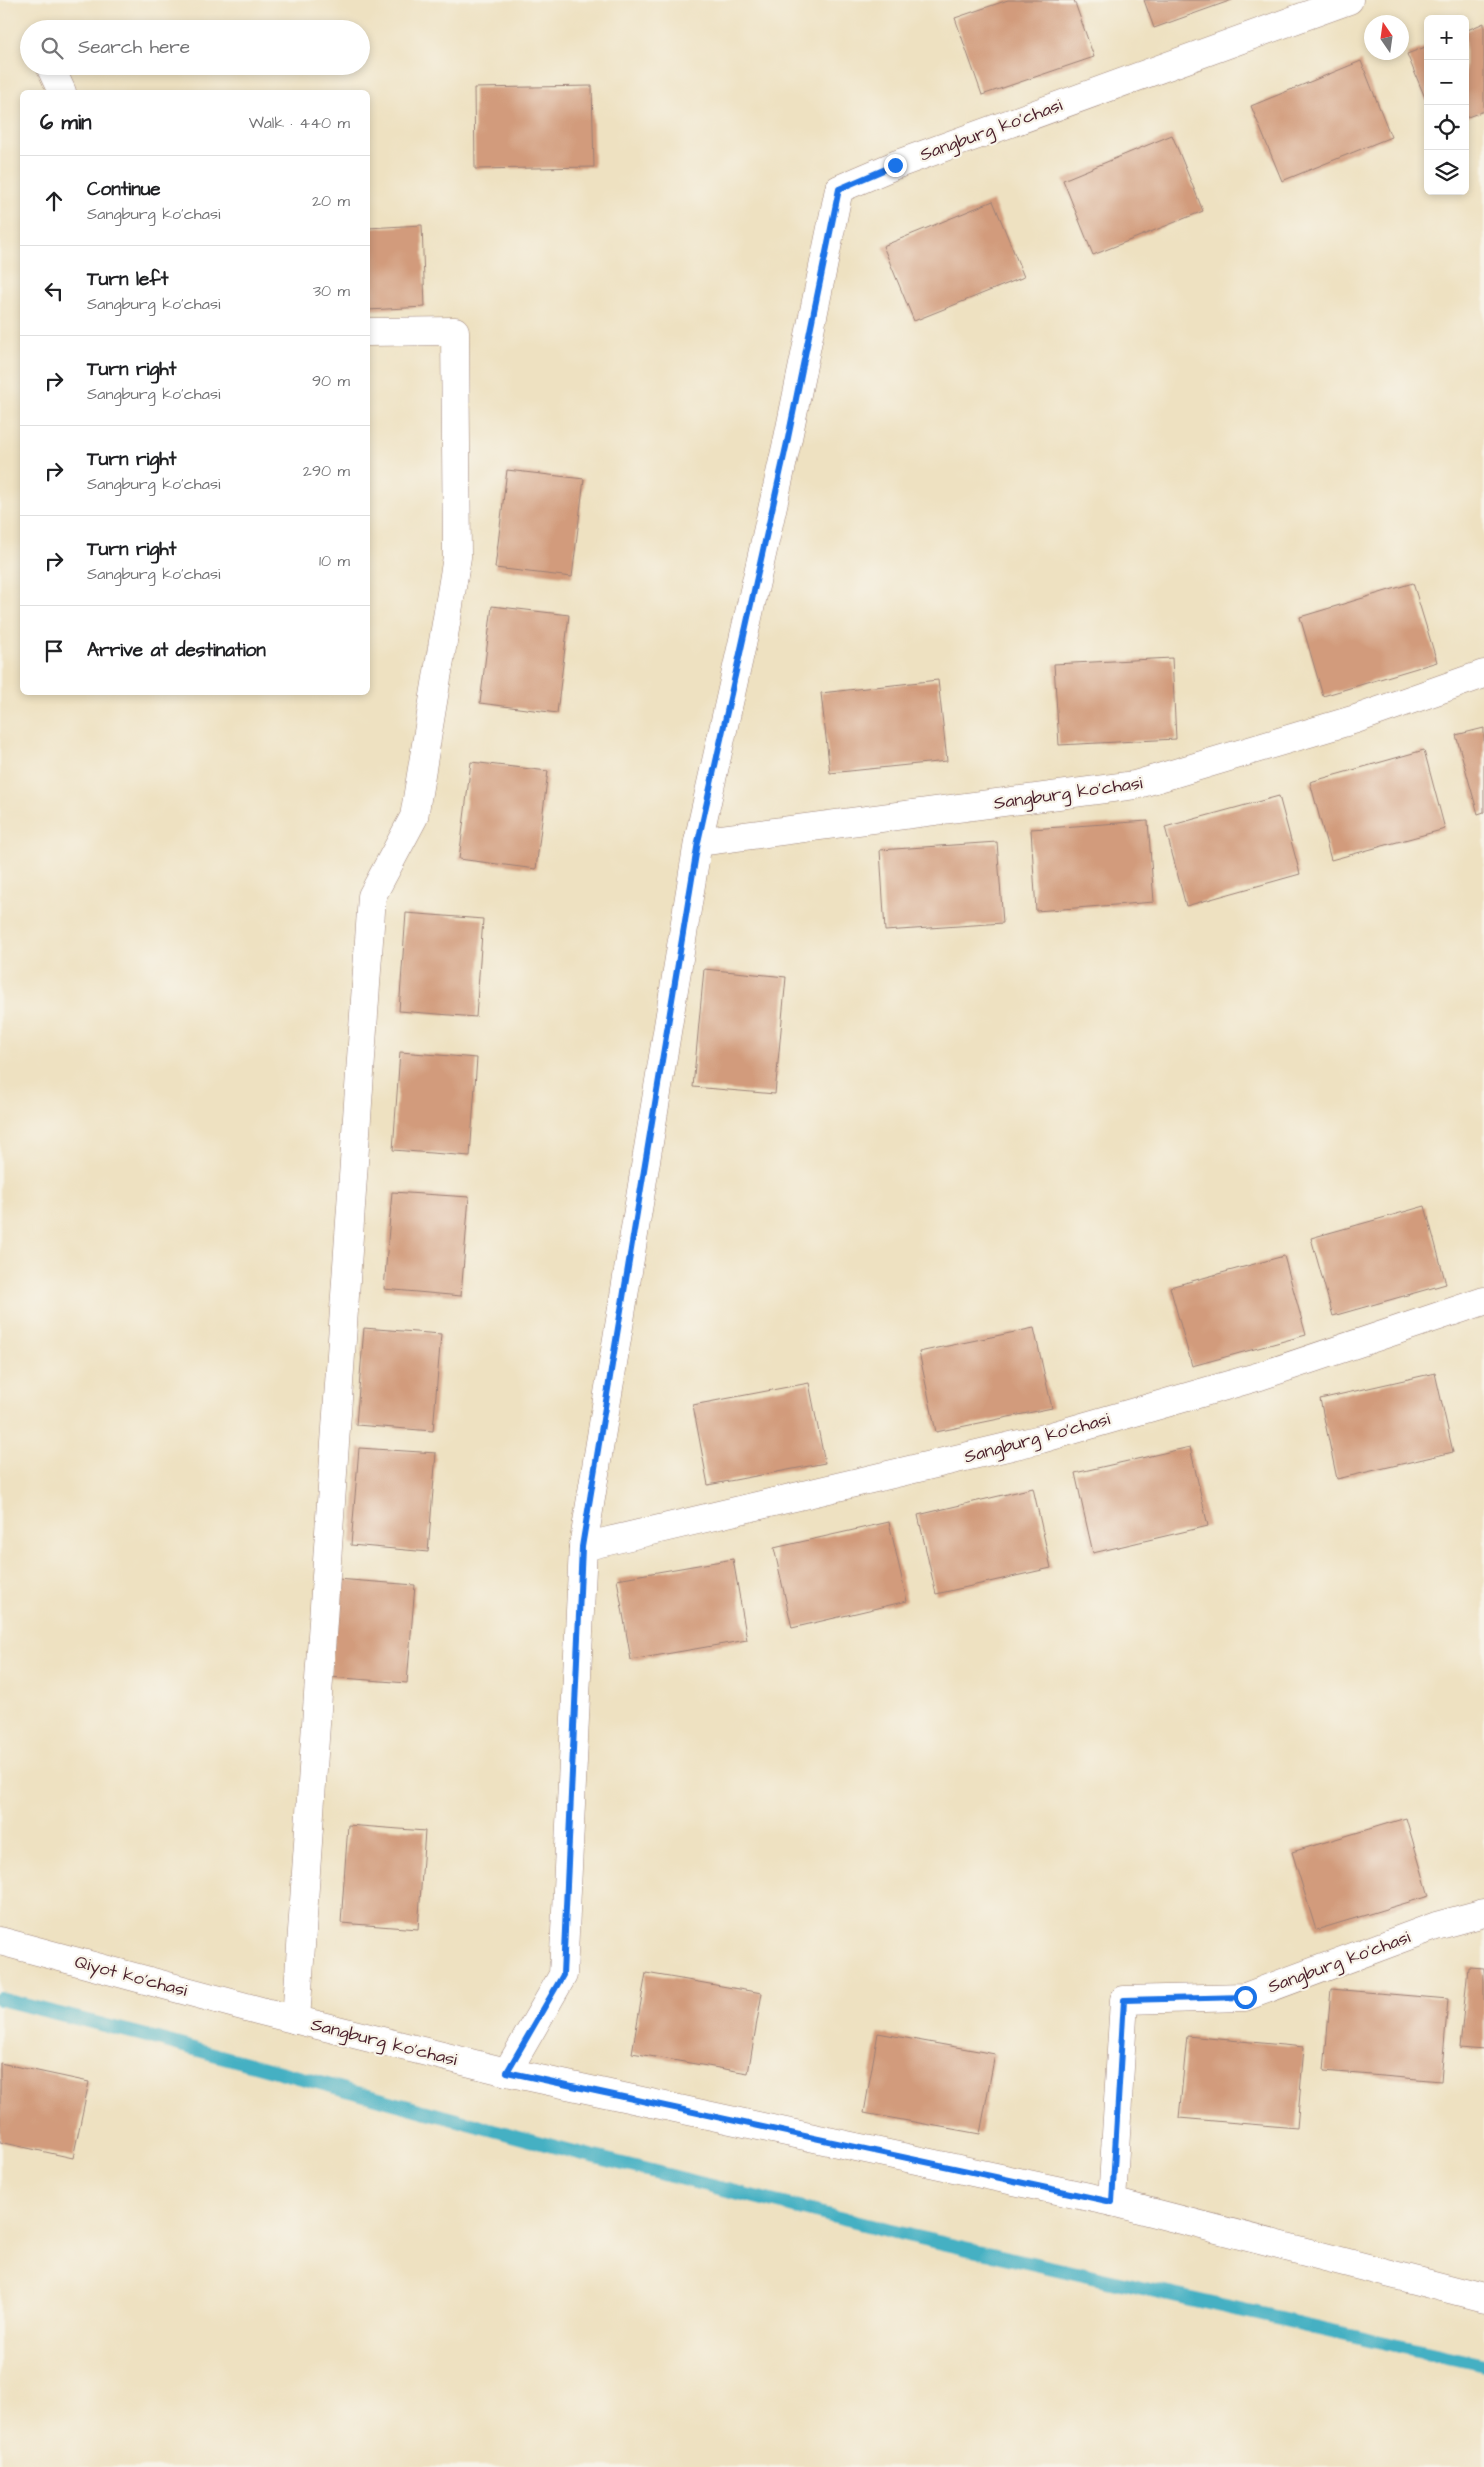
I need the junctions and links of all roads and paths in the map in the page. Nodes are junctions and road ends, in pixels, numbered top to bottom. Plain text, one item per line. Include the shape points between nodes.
1 (1349, 0) edge
2 (54, 75) edge
3 (61, 90) edge
4 (370, 332) edge
5 (1484, 674) edge
6 (698, 842) junction
7 (1484, 1301) edge
8 (582, 1547) junction
9 (1484, 1913) edge
10 (0, 1941) edge
11 (261, 2011) joint
12 (296, 2020) junction
13 (507, 2072) junction
14 (1112, 2202) junction
15 (1484, 2298) edge

1 - 6 street, Sangburg ko'chasi via 895,165 839,189 788,438
2 - 3 street
4 - 12 street via 455,331 457,557 414,817 372,896
5 - 6 street, Sangburg ko'chasi via 1356,719 1135,785
6 - 8 street, Sangburg ko'chasi
7 - 8 street, Sangburg ko'chasi via 1260,1376 1041,1439
8 - 13 street, Sangburg ko'chasi via 563,1975
9 - 14 street, Sangburg ko'chasi via 1436,1926 1245,1997 1124,2000
10 - 11 street, Qiyot ko'chasi
11 - 12 street, Sangburg ko'chasi
12 - 13 street, Sangburg ko'chasi
13 - 14 street, Sangburg ko'chasi
14 - 15 street, Sangburg ko'chasi

